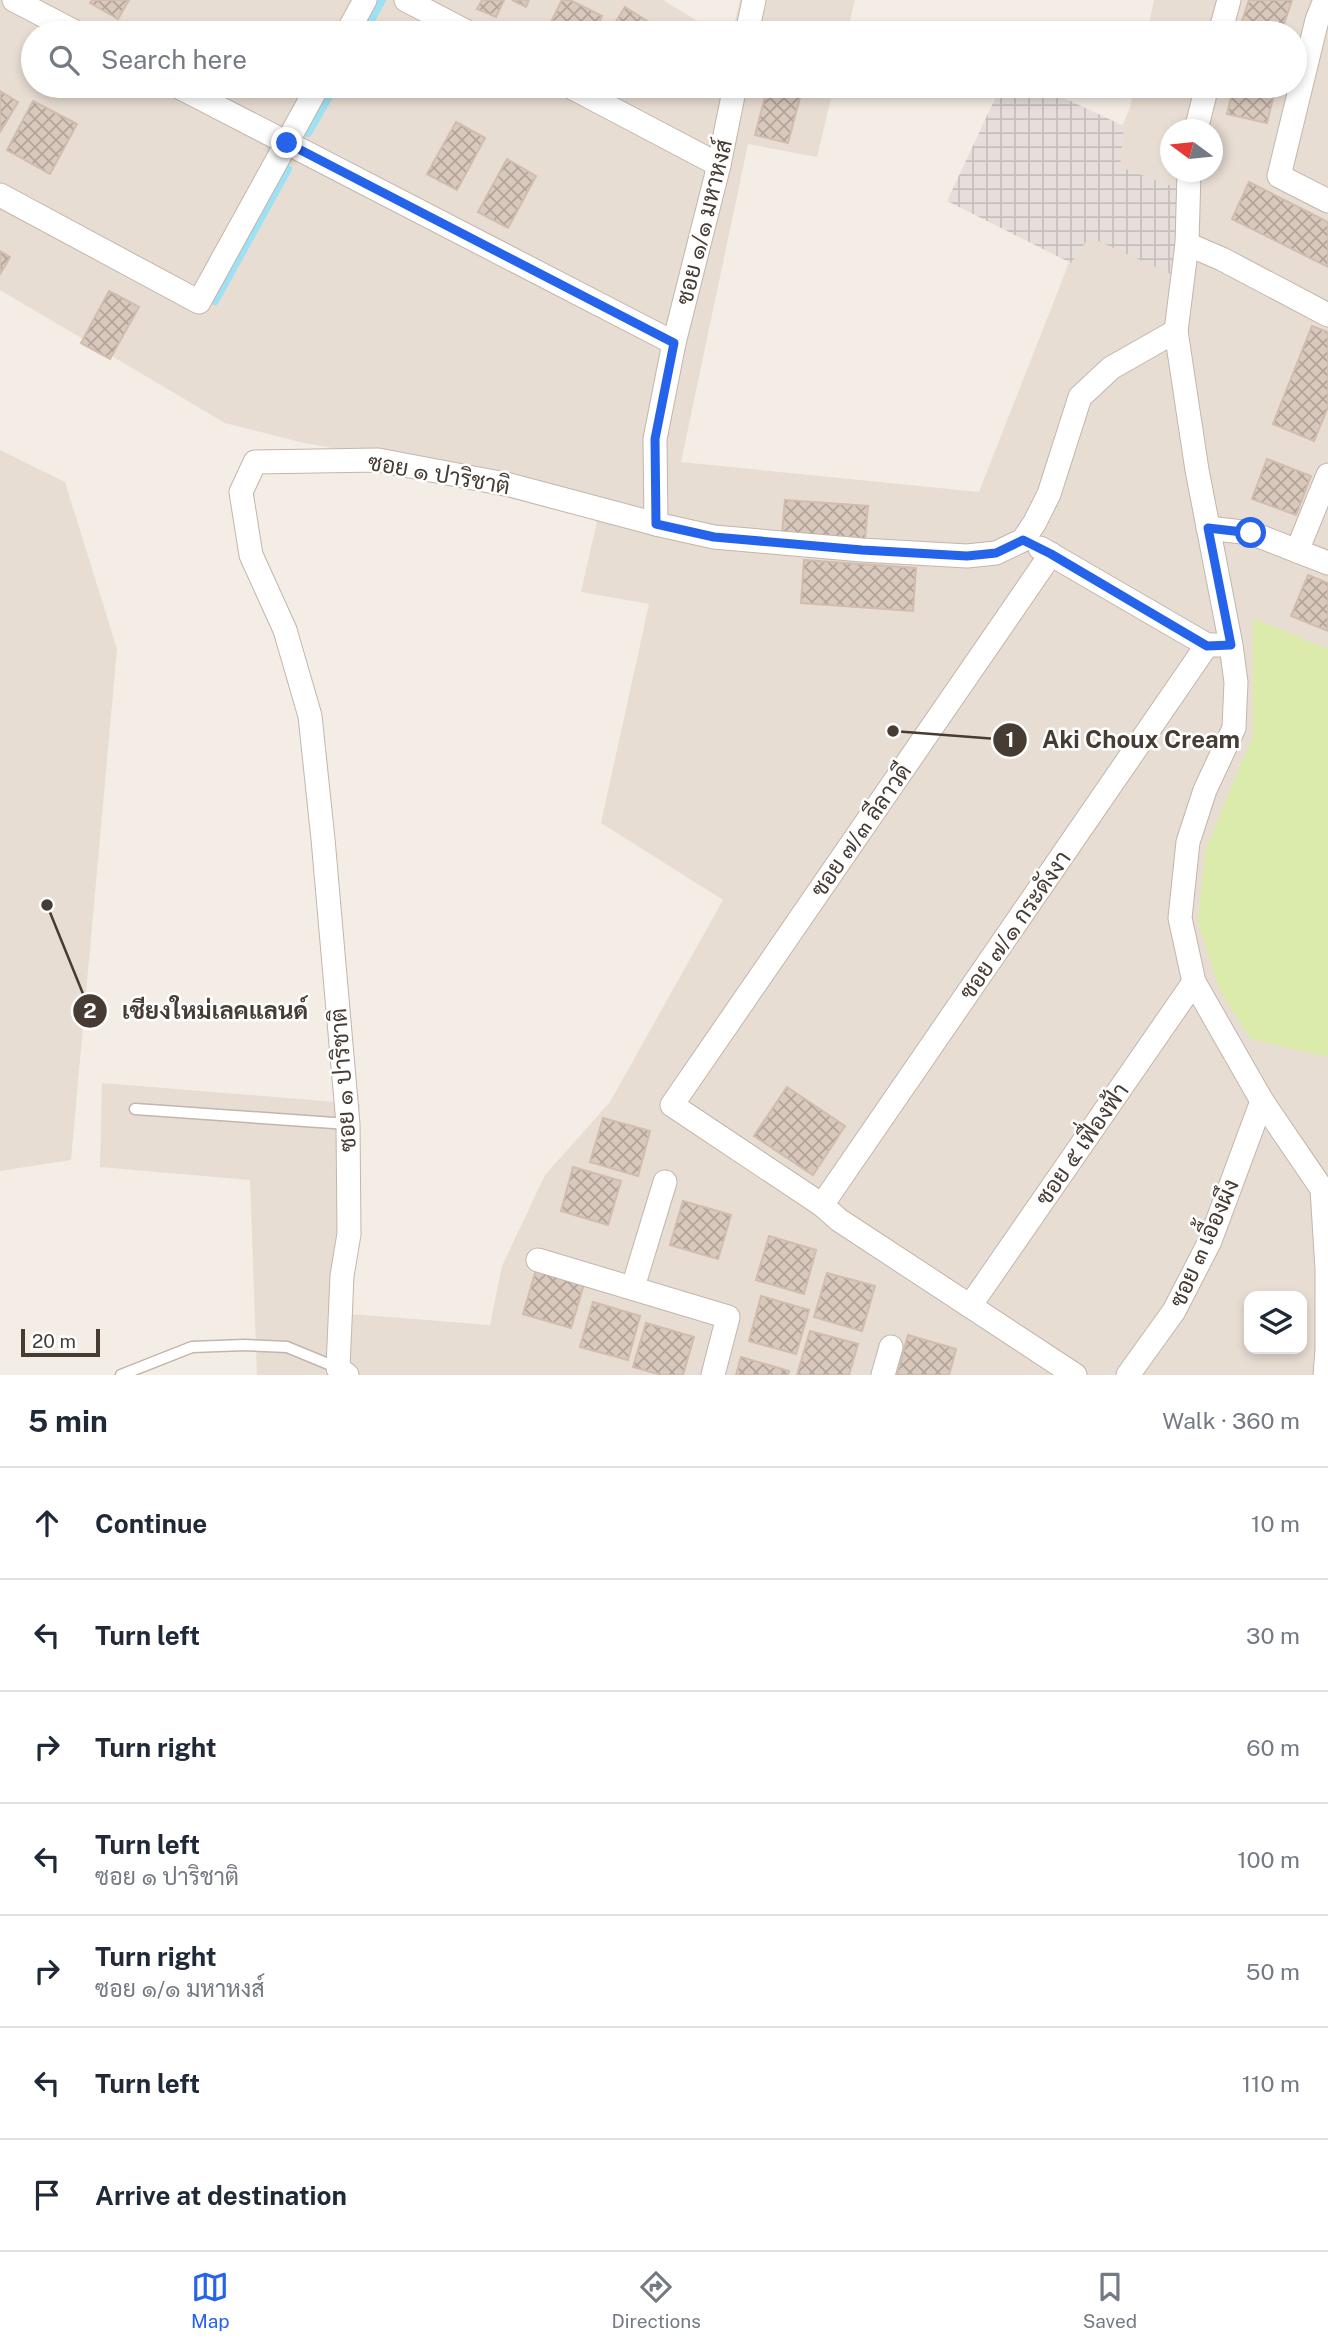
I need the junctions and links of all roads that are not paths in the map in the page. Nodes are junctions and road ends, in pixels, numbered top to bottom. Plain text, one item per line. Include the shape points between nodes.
1 (14, 0) edge
2 (365, 0) edge
3 (406, 0) edge
4 (754, 0) edge
5 (1228, 0) edge
6 (1325, 0) edge
7 (54, 21) edge
8 (354, 21) edge
9 (446, 21) edge
10 (750, 21) edge
11 (1223, 21) edge
12 (1307, 61) edge
13 (200, 98) edge
14 (311, 98) edge
15 (592, 98) edge
16 (733, 98) edge
17 (1204, 98) edge
18 (1298, 98) edge
19 (1199, 119) edge
20 (287, 143) junction
21 (719, 164) junction
22 (1189, 182) edge
23 (0, 195) edge
24 (1328, 201) edge
25 (1187, 244) junction
26 (1328, 315) edge
27 (1176, 331) junction
28 (674, 343) junction
29 (1328, 475) edge
30 (656, 524) junction
31 (1208, 528) junction
32 (1023, 540) junction
33 (1297, 551) junction
34 (1051, 554) junction
35 (1328, 563) edge
36 (1231, 645) junction
37 (1207, 646) junction
38 (1194, 982) junction
39 (1262, 1101) junction
40 (135, 1109) dead end
41 (348, 1124) junction
42 (665, 1182) dead end
43 (822, 1205) junction
44 (538, 1260) dead end
45 (633, 1287) junction
46 (970, 1306) junction
47 (891, 1347) dead end
48 (343, 1371) edge
49 (121, 1375) edge
50 (713, 1375) edge
51 (883, 1375) edge
52 (1076, 1375) edge
53 (1128, 1375) edge
54 (1325, 1375) edge

1 - 7 street
2 - 8 street
3 - 9 street
4 - 10 street
5 - 11 street
6 - 12 street
13 - 20 street
14 - 20 street
15 - 21 street
16 - 21 street, ซอย ๑/๑ มหาหงส์
17 - 19 street
18 - 24 street via 1279,176
20 - 23 street via 199,302
20 - 28 street
21 - 28 street, ซอย ๑/๑ มหาหงส์
22 - 25 street
25 - 26 street
25 - 27 street
27 - 31 street
27 - 32 street via 1111,368 1080,397 1049,494
28 - 30 street, ซอย ๑/๑ มหาหงส์ via 655,439
29 - 33 street
30 - 32 street, ซอย ๑ ปาริชาติ via 714,537 967,556 996,553
30 - 41 street, ซอย ๑ ปาริชาติ via 510,485 378,460 255,462 241,492 251,555 285,630 310,716
31 - 33 street via 1251,533
31 - 36 street
32 - 34 street
33 - 35 street
34 - 37 street
34 - 43 street, ซอย ๗/๓ ลีลาวดี via 672,1105
36 - 37 street
36 - 38 street via 1236,682 1234,728 1205,790 1188,842 1180,918
37 - 43 street, ซอย ๗/๑ กระดังงา
38 - 39 street
38 - 46 street, ซอย ๕ เฟื่องฟ้า
39 - 53 street, ซอย ๓ เอื้องผึง via 1210,1241 1174,1311
39 - 54 street via 1322,1189 1327,1269
40 - 41 lane
41 - 48 street, ซอย ๑ ปาริชาติ
42 - 45 street
43 - 46 street
44 - 45 street
45 - 50 street via 728,1317
46 - 52 street
47 - 51 street
48 - 49 lane via 287,1347 231,1346 192,1347

